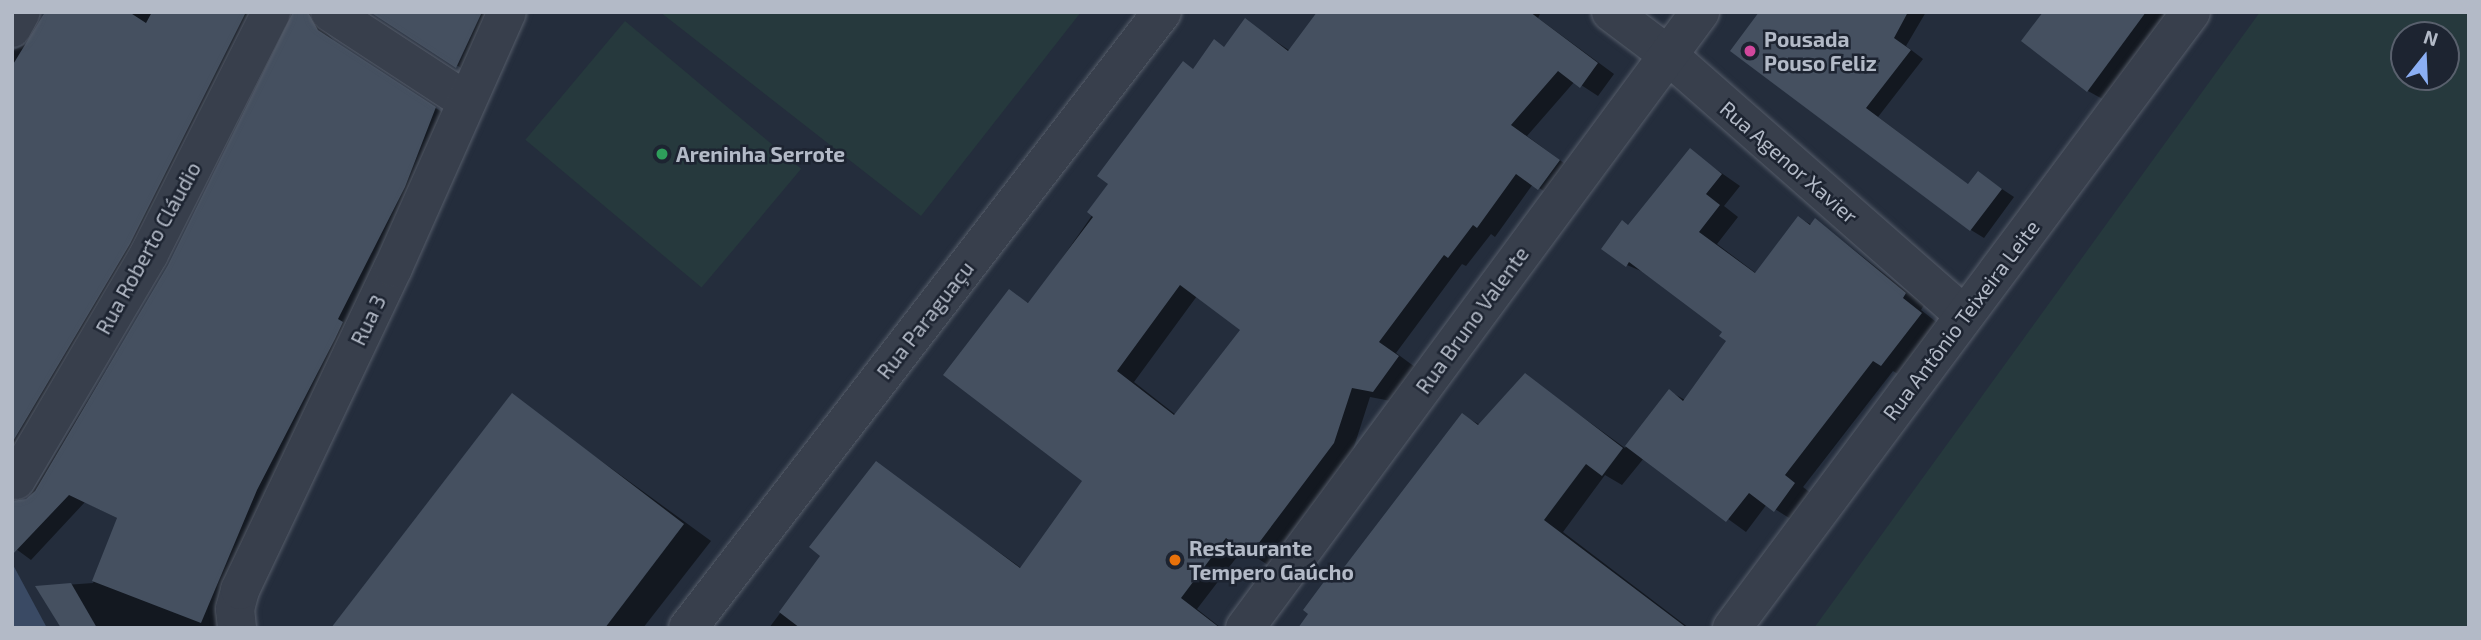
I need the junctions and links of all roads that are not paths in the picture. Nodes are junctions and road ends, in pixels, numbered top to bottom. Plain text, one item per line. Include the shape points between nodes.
1 (21, 12) edge
2 (271, 12) edge
3 (330, 12) edge
4 (507, 12) edge
5 (1162, 12) edge
6 (1611, 12) edge
7 (1700, 12) edge
8 (2191, 12) edge
9 (12, 28) edge
10 (1668, 55) junction
11 (466, 101) junction
12 (1964, 315) junction
13 (16, 480) dead end
14 (237, 628) edge
15 (688, 628) edge
16 (1245, 628) edge
17 (1732, 628) edge

1 - 9 street
2 - 13 street, Rua Roberto Cláudio via 149,254
3 - 11 street
4 - 11 street, Rua 3
5 - 15 street, Rua Paraguaçu
6 - 10 street, Rua Agenor Xavier
7 - 10 street, Rua Bruno Valente
8 - 12 street, Rua Antônio Teixeira Leite
10 - 12 street, Rua Agenor Xavier
10 - 16 street, Rua Bruno Valente
11 - 14 street, Rua 3 via 393,268 240,590
12 - 17 street, Rua Antônio Teixeira Leite

